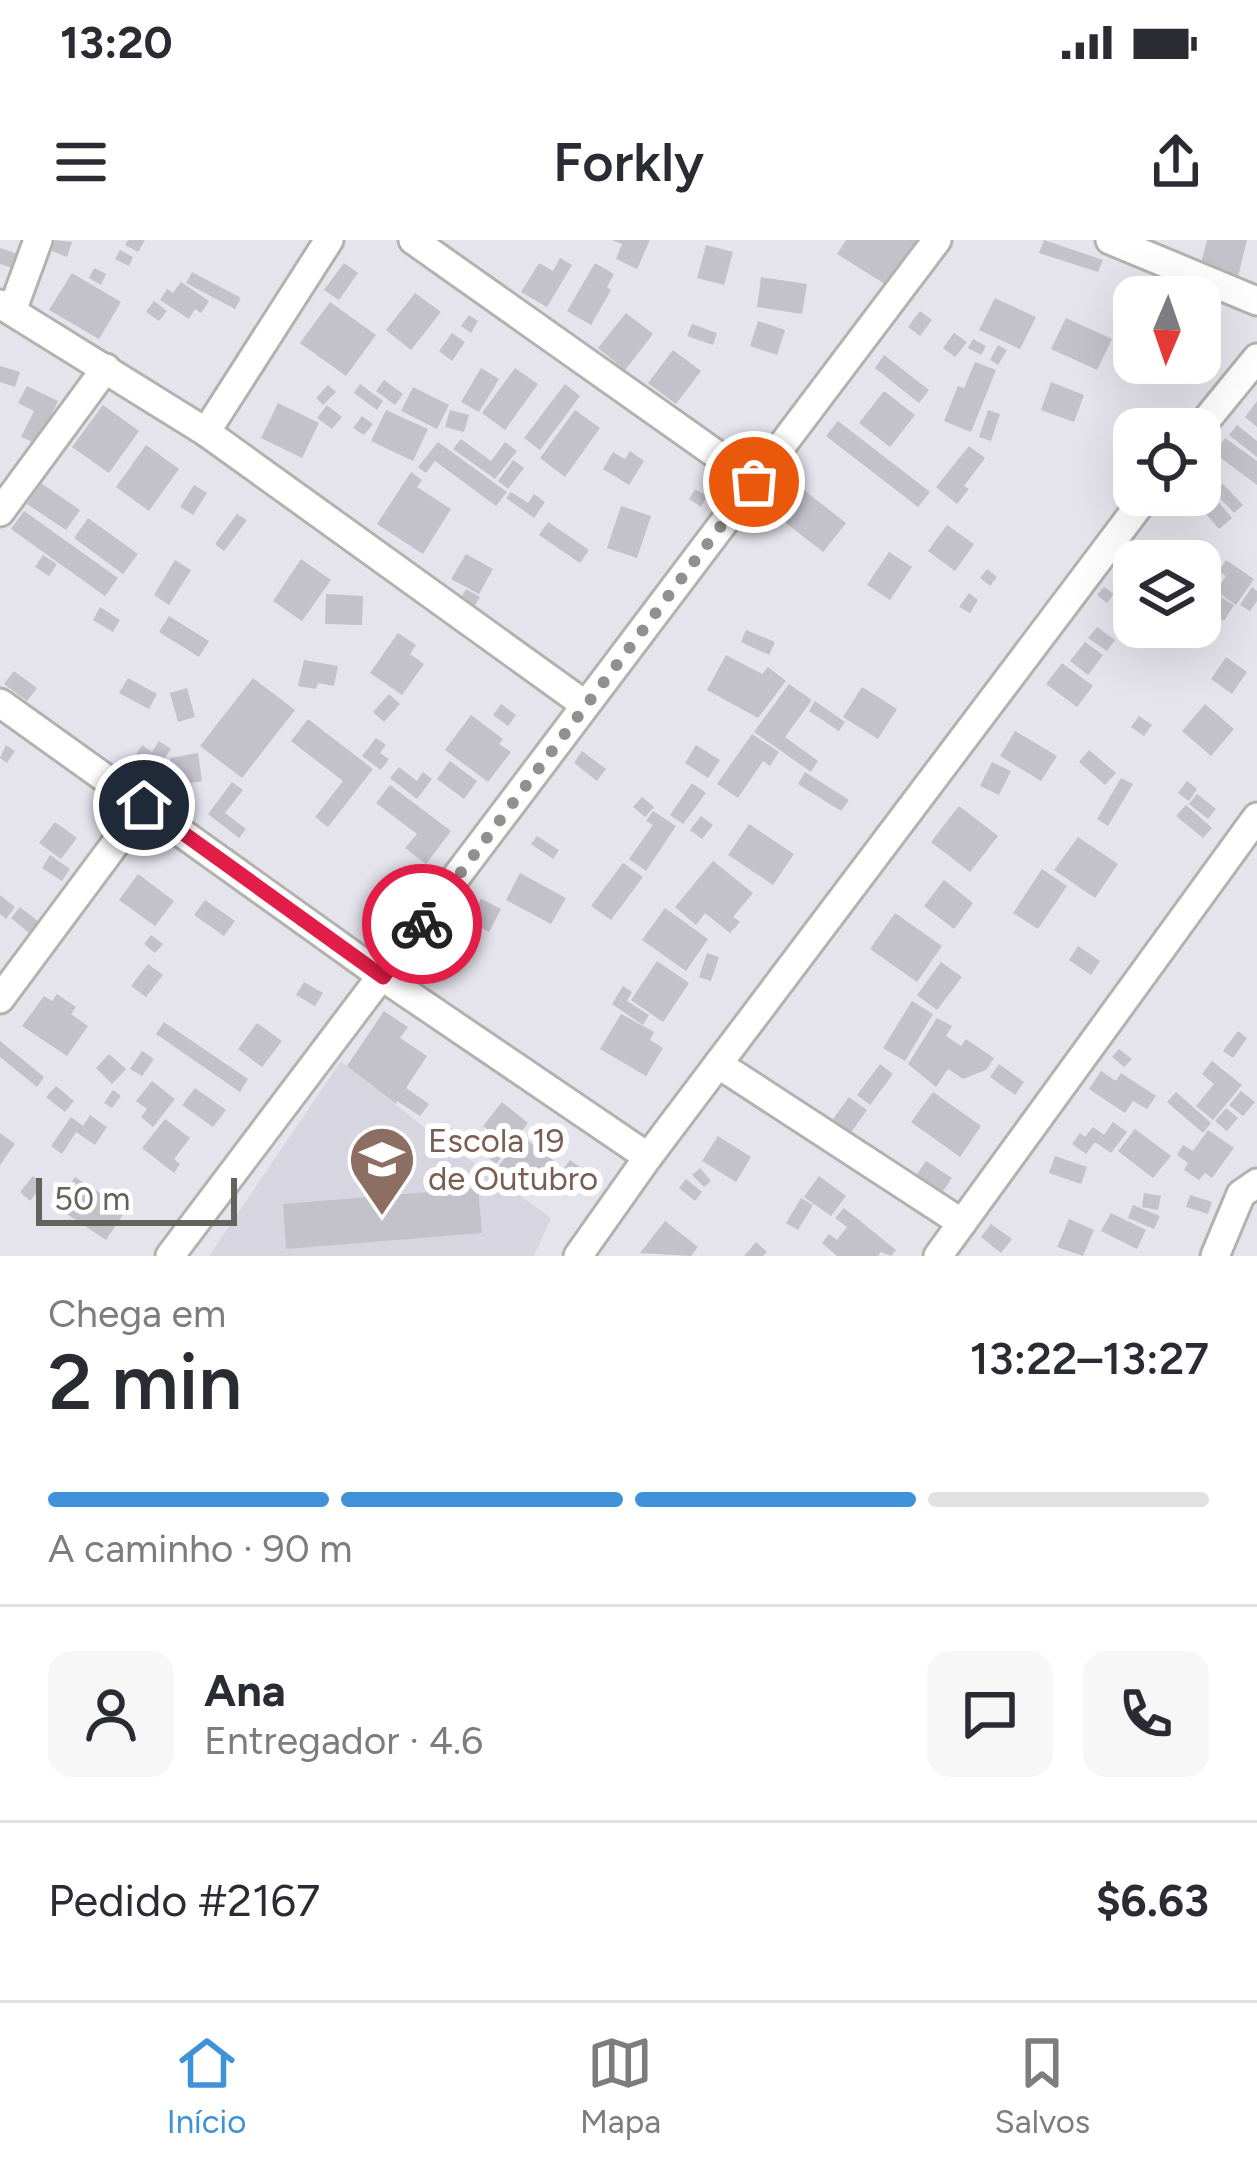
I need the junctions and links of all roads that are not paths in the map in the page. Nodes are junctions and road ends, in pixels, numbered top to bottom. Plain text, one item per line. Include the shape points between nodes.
1 (38, 240) edge
2 (329, 240) edge
3 (413, 240) edge
4 (937, 240) edge
5 (1110, 240) edge
6 (1257, 301) edge
7 (6, 308) edge
8 (1257, 358) edge
9 (106, 368) junction
10 (1216, 408) edge
11 (206, 432) junction
12 (754, 482) junction
13 (0, 512) edge
14 (1131, 516) edge
15 (0, 703) edge
16 (584, 704) junction
17 (144, 805) junction
18 (1257, 817) edge
19 (383, 977) junction
20 (0, 999) edge
21 (718, 1064) junction
22 (648, 1157) junction
23 (1257, 1183) edge
24 (962, 1222) junction
25 (170, 1256) edge
26 (578, 1256) edge
27 (938, 1256) edge
28 (1215, 1256) edge

1 - 7 street
2 - 11 street
3 - 12 street
4 - 12 street
5 - 6 street
7 - 9 street
8 - 10 street
9 - 11 street
9 - 13 street
11 - 16 street
12 - 16 street
14 - 21 street
15 - 17 street
16 - 19 street
17 - 19 street
17 - 20 street
18 - 24 street
19 - 22 street
19 - 25 street
21 - 22 street
21 - 24 street
22 - 26 street
23 - 28 street via 1240,1194
24 - 27 street

